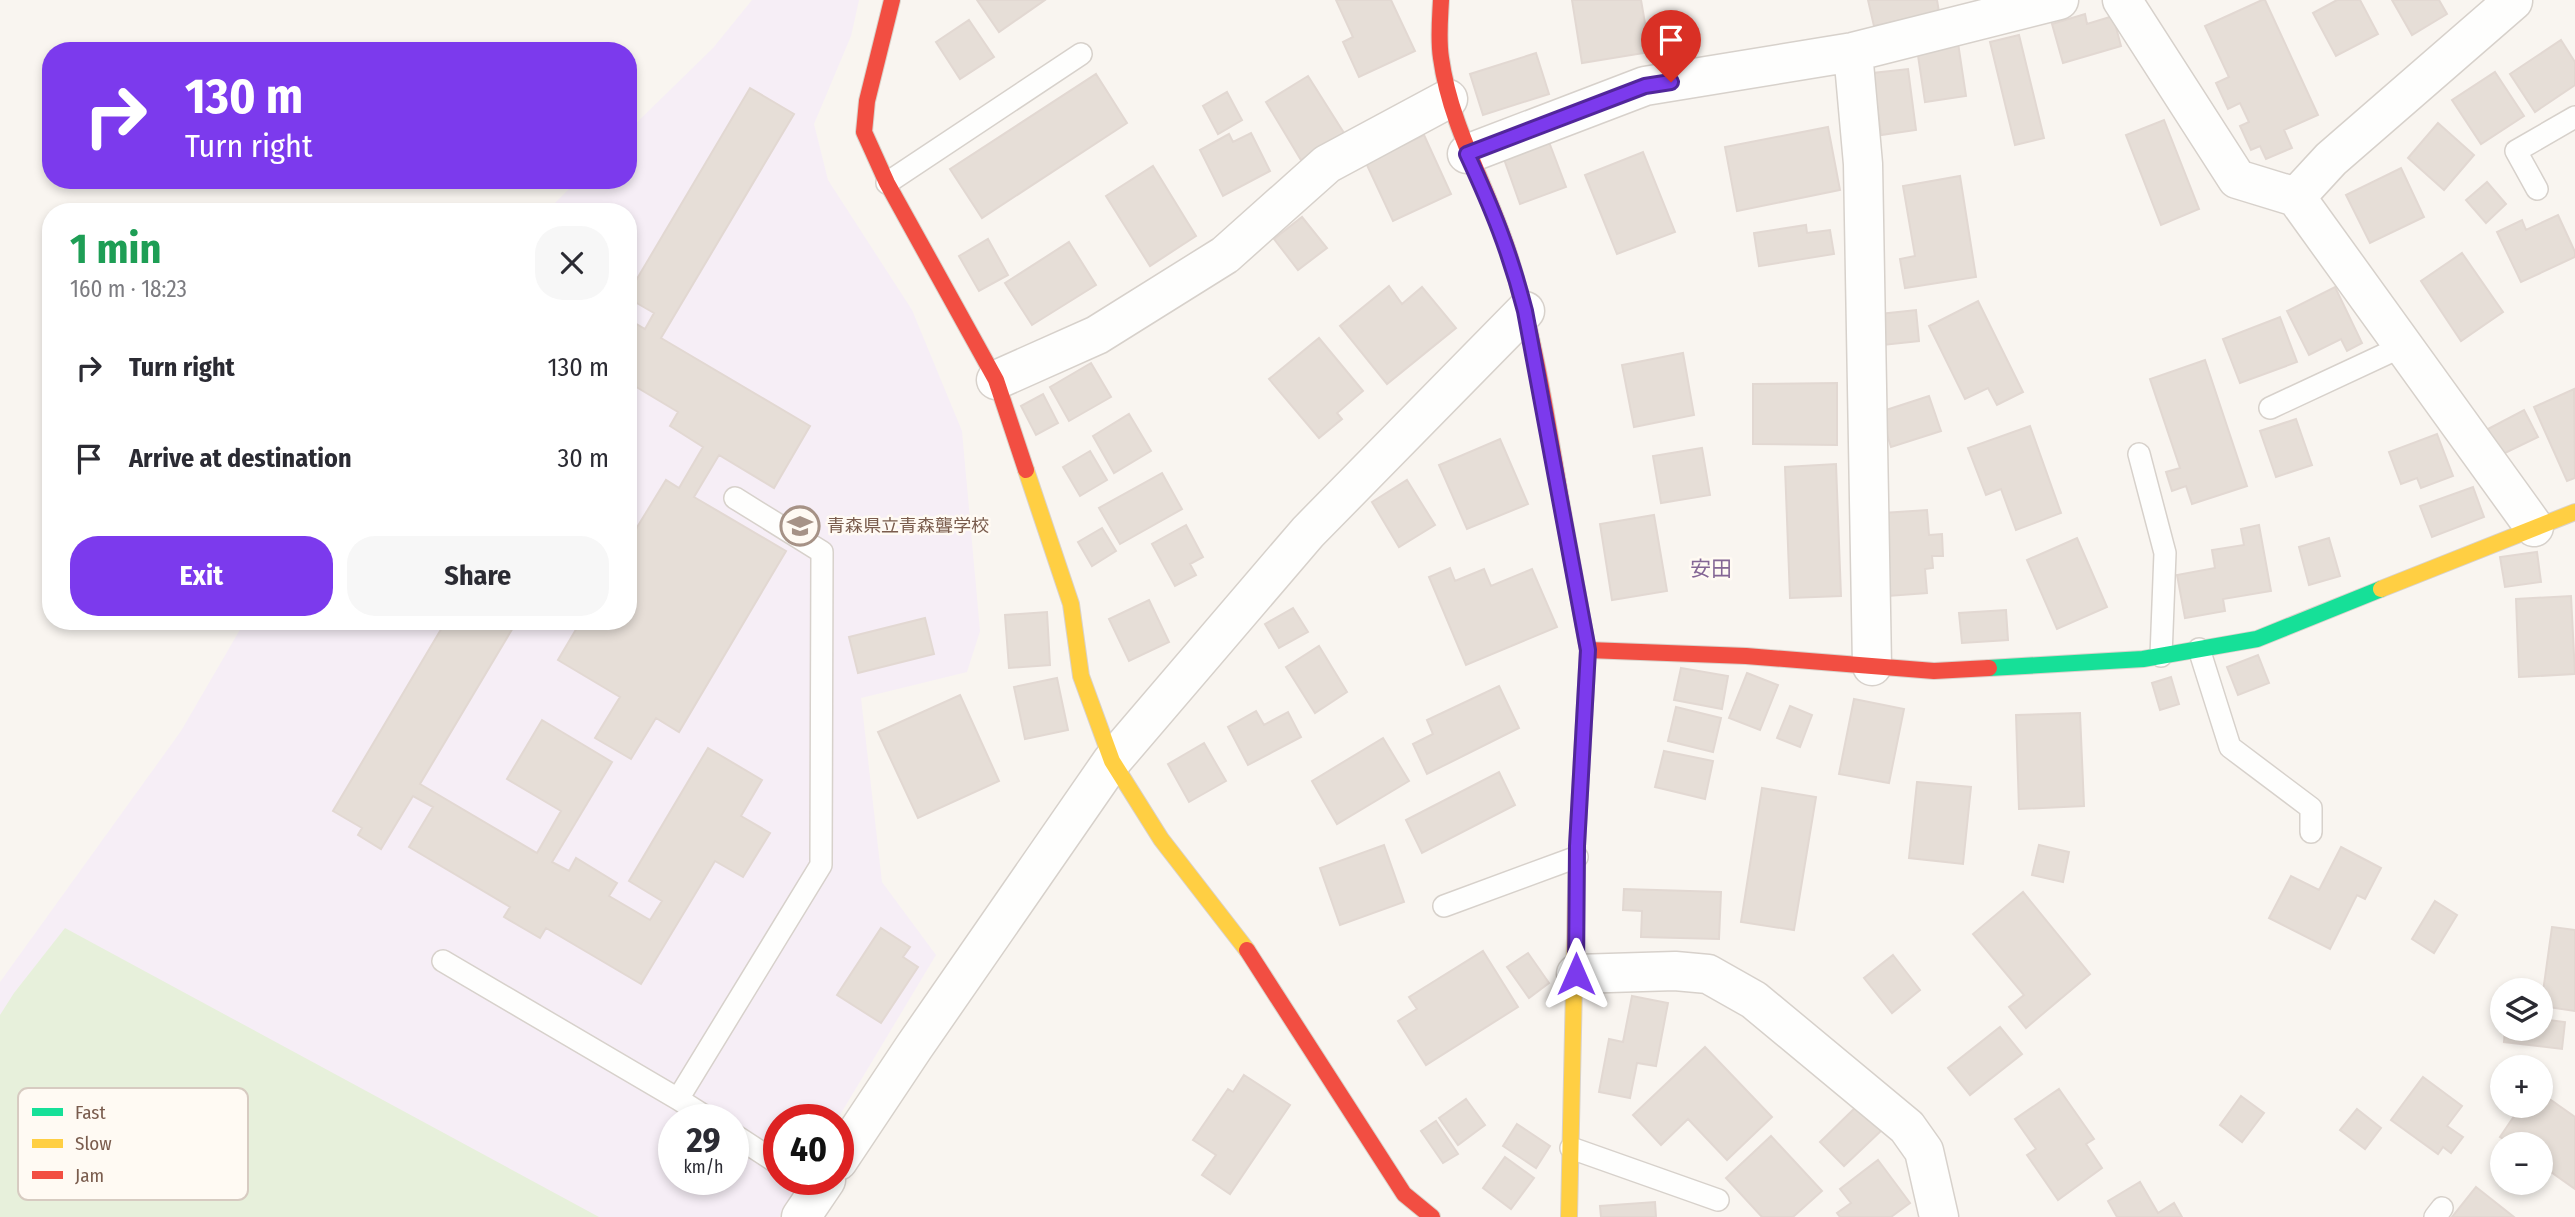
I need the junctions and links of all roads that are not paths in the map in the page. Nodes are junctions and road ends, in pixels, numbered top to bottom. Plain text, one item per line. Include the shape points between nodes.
1 (892, 0) edge
2 (1441, 0) edge
3 (2059, 0) edge
4 (2122, 0) edge
5 (2513, 1) edge
6 (1853, 52) junction
7 (1081, 54) dead end
8 (1448, 99) junction
9 (2575, 117) edge
10 (1467, 154) junction
11 (887, 183) junction
12 (2537, 189) dead end
13 (2296, 197) junction
14 (1525, 311) junction
15 (2403, 346) junction
16 (996, 380) junction
17 (2270, 408) dead end
18 (2139, 454) dead end
19 (735, 498) dead end
20 (2575, 512) edge
21 (2534, 527) junction
22 (2199, 649) junction
23 (1588, 650) junction
24 (2161, 656) junction
25 (1871, 666) junction
26 (1112, 761) junction
27 (2311, 832) dead end
28 (1577, 857) junction
29 (1444, 906) dead end
30 (443, 961) dead end
31 (1576, 974) junction
32 (678, 1099) junction
33 (686, 1104) edge
34 (854, 1133) edge
35 (1571, 1148) junction
36 (1718, 1200) dead end
37 (1432, 1217) edge
38 (1569, 1217) edge
39 (1939, 1217) edge

1 - 11 street via 864,132
2 - 8 street via 1438,24
3 - 6 street
4 - 13 street via 2237,178
5 - 13 street via 2331,159
6 - 10 street via 1645,86
6 - 25 street via 1863,164
7 - 11 lane
8 - 10 street
8 - 16 street via 1327,164 1225,255 1097,335
9 - 12 lane via 2516,151
10 - 14 street via 1498,221
11 - 16 street
13 - 15 street
14 - 23 street
14 - 26 street via 1308,531
15 - 17 lane
15 - 21 street
16 - 26 street via 1071,604 1081,676
18 - 24 lane via 2165,553
19 - 32 lane via 822,552 821,865
20 - 21 street
21 - 22 street via 2257,639
22 - 24 street
22 - 27 lane via 2230,747 2311,808
23 - 25 street
23 - 28 street
24 - 25 street via 1934,671
26 - 34 street
26 - 37 street via 1161,839 1246,947 1404,1194
28 - 29 lane
28 - 31 street
30 - 32 lane
31 - 35 street
31 - 39 street via 1708,974 1755,1000 1907,1128 1924,1152
32 - 33 lane
35 - 36 lane
35 - 38 street

